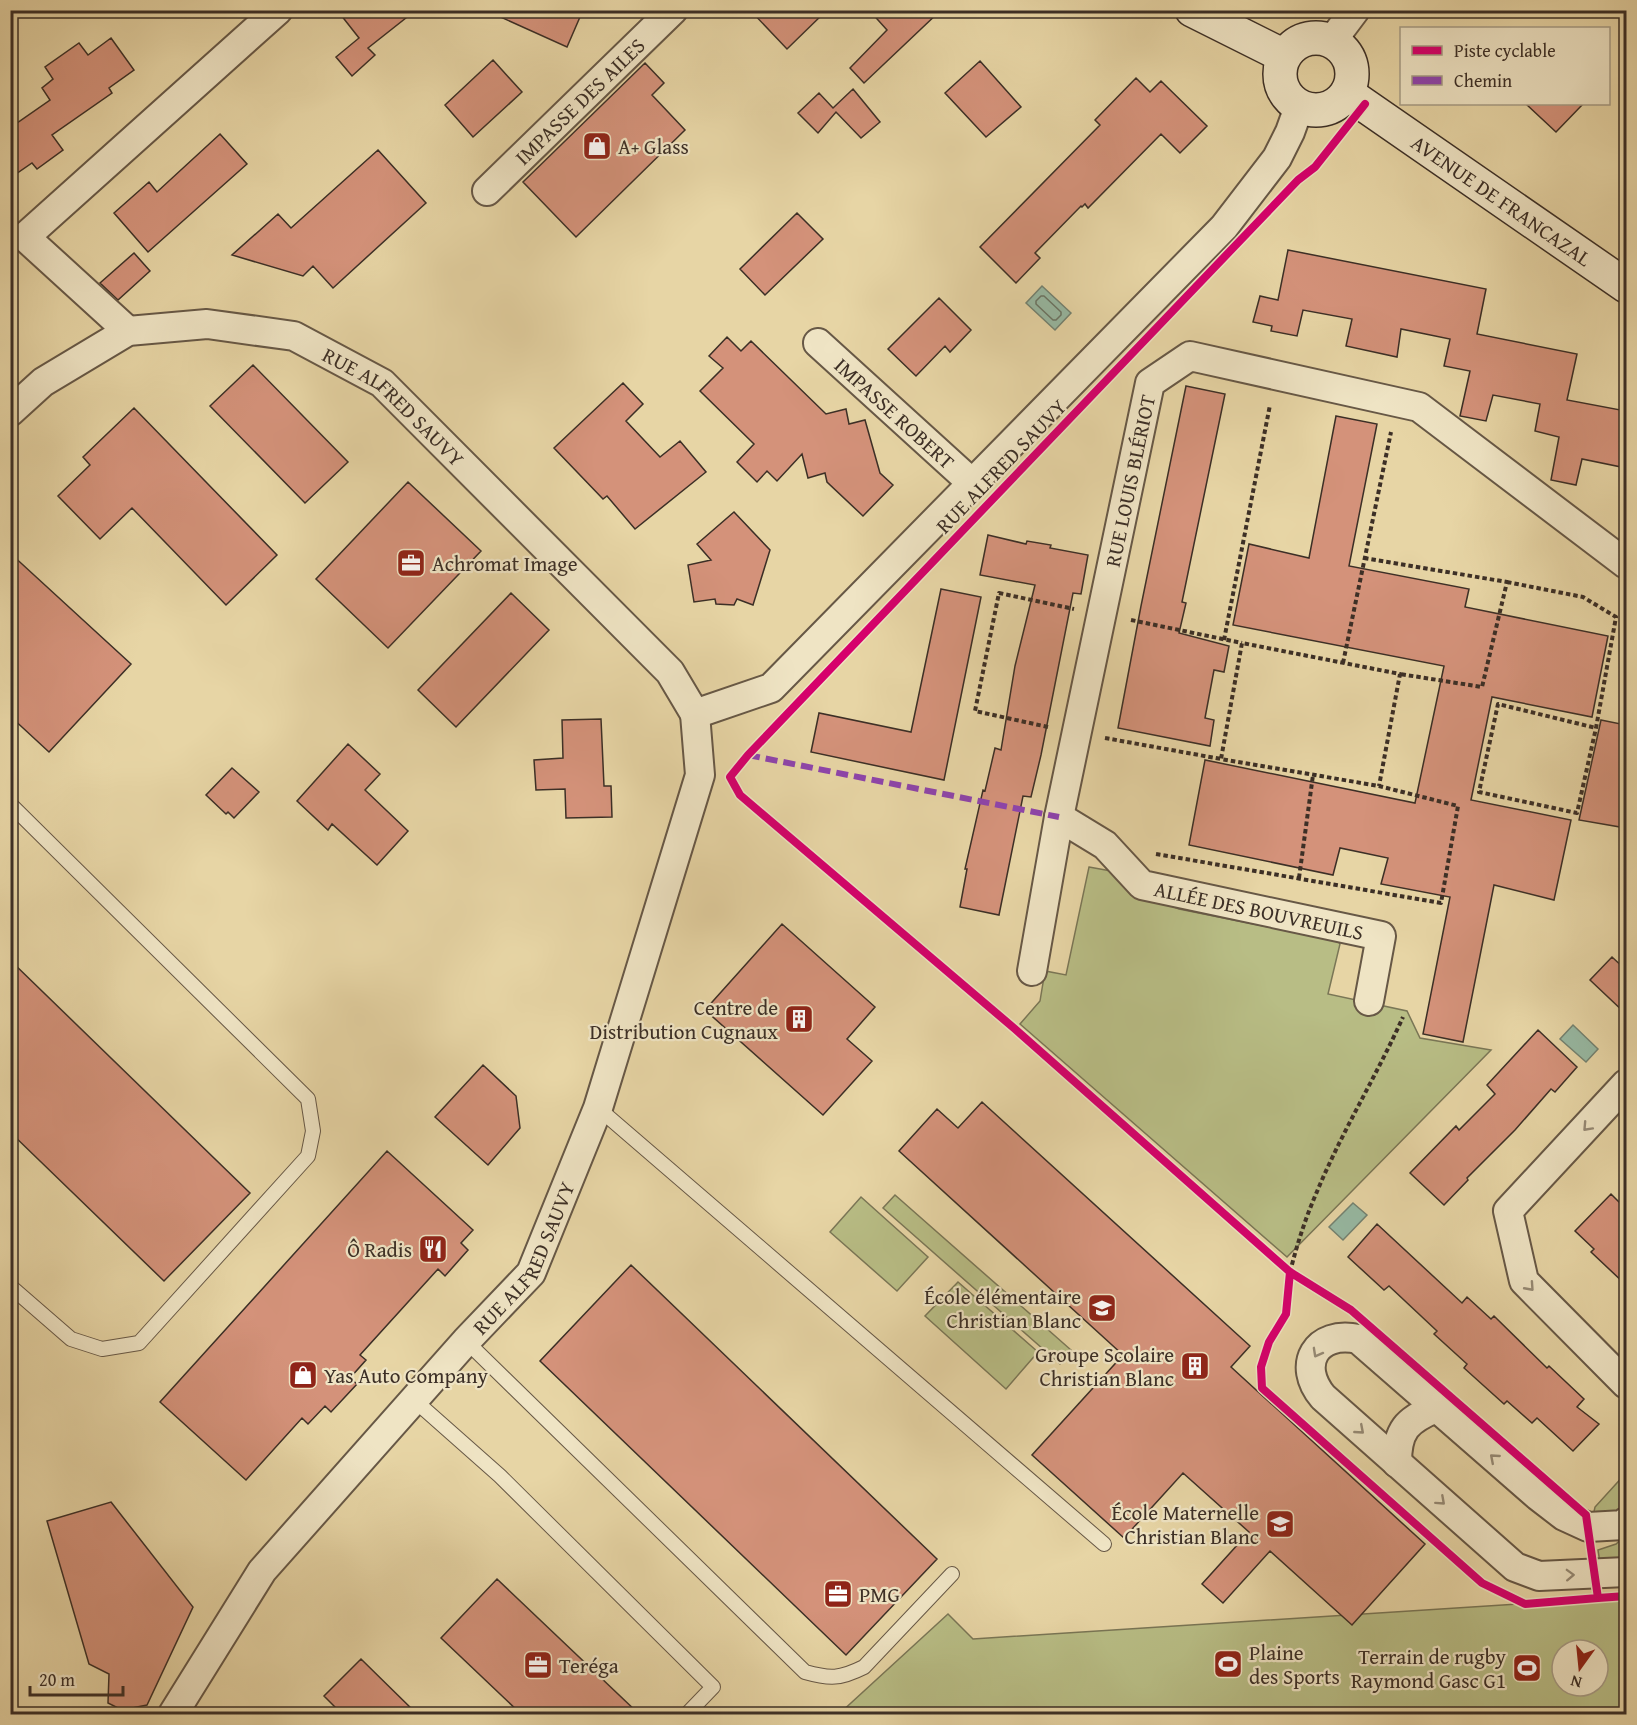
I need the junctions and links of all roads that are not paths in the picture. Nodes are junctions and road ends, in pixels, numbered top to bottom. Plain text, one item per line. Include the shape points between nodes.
1 (278, 10) edge
2 (673, 10) edge
3 (1192, 10) edge
4 (1355, 10) edge
5 (1331, 42) junction
6 (1284, 56) junction
7 (1347, 93) junction
8 (1299, 107) junction
9 (487, 191) dead end
10 (1626, 286) edge
11 (128, 332) junction
12 (818, 343) dead end
13 (10, 412) edge
14 (972, 483) junction
15 (1626, 564) edge
16 (695, 714) junction
17 (10, 804) edge
18 (1059, 817) junction
19 (1032, 970) dead end
20 (1369, 1001) dead end
21 (1626, 1084) edge
22 (598, 1108) junction
23 (10, 1286) edge
24 (465, 1341) junction
25 (1626, 1384) edge
26 (414, 1399) junction
27 (1436, 1408) junction
28 (1397, 1462) junction
29 (1626, 1522) edge
30 (1104, 1544) dead end
31 (1626, 1572) edge
32 (952, 1574) dead end
33 (173, 1714) edge
34 (687, 1714) edge

1 - 11 street via 25,237
2 - 9 street, IMPASSE DES AILES
3 - 6 street
4 - 5 street
5 - 6 street via 1314,38 1302,41
5 - 7 street via 1350,64
6 - 8 street via 1280,80 1286,96
7 - 8 street via 1322,110
7 - 10 street, AVENUE DE FRANCAZAL
8 - 14 street, RUE ALFRED SAUVY via 1277,158 1224,227
11 - 13 street, RUE ALFRED SAUVY via 42,382
11 - 16 street, RUE ALFRED SAUVY via 207,324 294,336 382,383 670,672
12 - 14 street, IMPASSE ROBERT
14 - 16 street, RUE ALFRED SAUVY via 771,688
15 - 18 street, RUE LOUIS BLÉRIOT via 1419,407 1190,356 1150,383
16 - 22 street, RUE ALFRED SAUVY via 700,775
17 - 23 lane via 308,1099 313,1131 308,1156 139,1343 102,1349 71,1339
18 - 19 street, RUE LOUIS BLÉRIOT
18 - 20 street, ALLÉE DES BOUVREUILS via 1106,845 1142,885 1381,936
21 -> 25 street via 1508,1211 1524,1281
22 - 24 street, RUE ALFRED SAUVY via 531,1273
22 - 30 lane
24 - 26 street, RUE ALFRED SAUVY
24 - 32 lane via 805,1672 827,1678 847,1676 864,1667
26 - 33 street, RUE ALFRED SAUVY via 261,1571
26 - 34 lane via 500,1476 713,1687
27 - 28 street via 1417,1416 1404,1428 1397,1445
27 -> 28 street via 1358,1339 1335,1338 1317,1349 1311,1375 1314,1387
29 -> 27 street via 1588,1527 1564,1516
28 -> 31 street via 1515,1567 1539,1576

